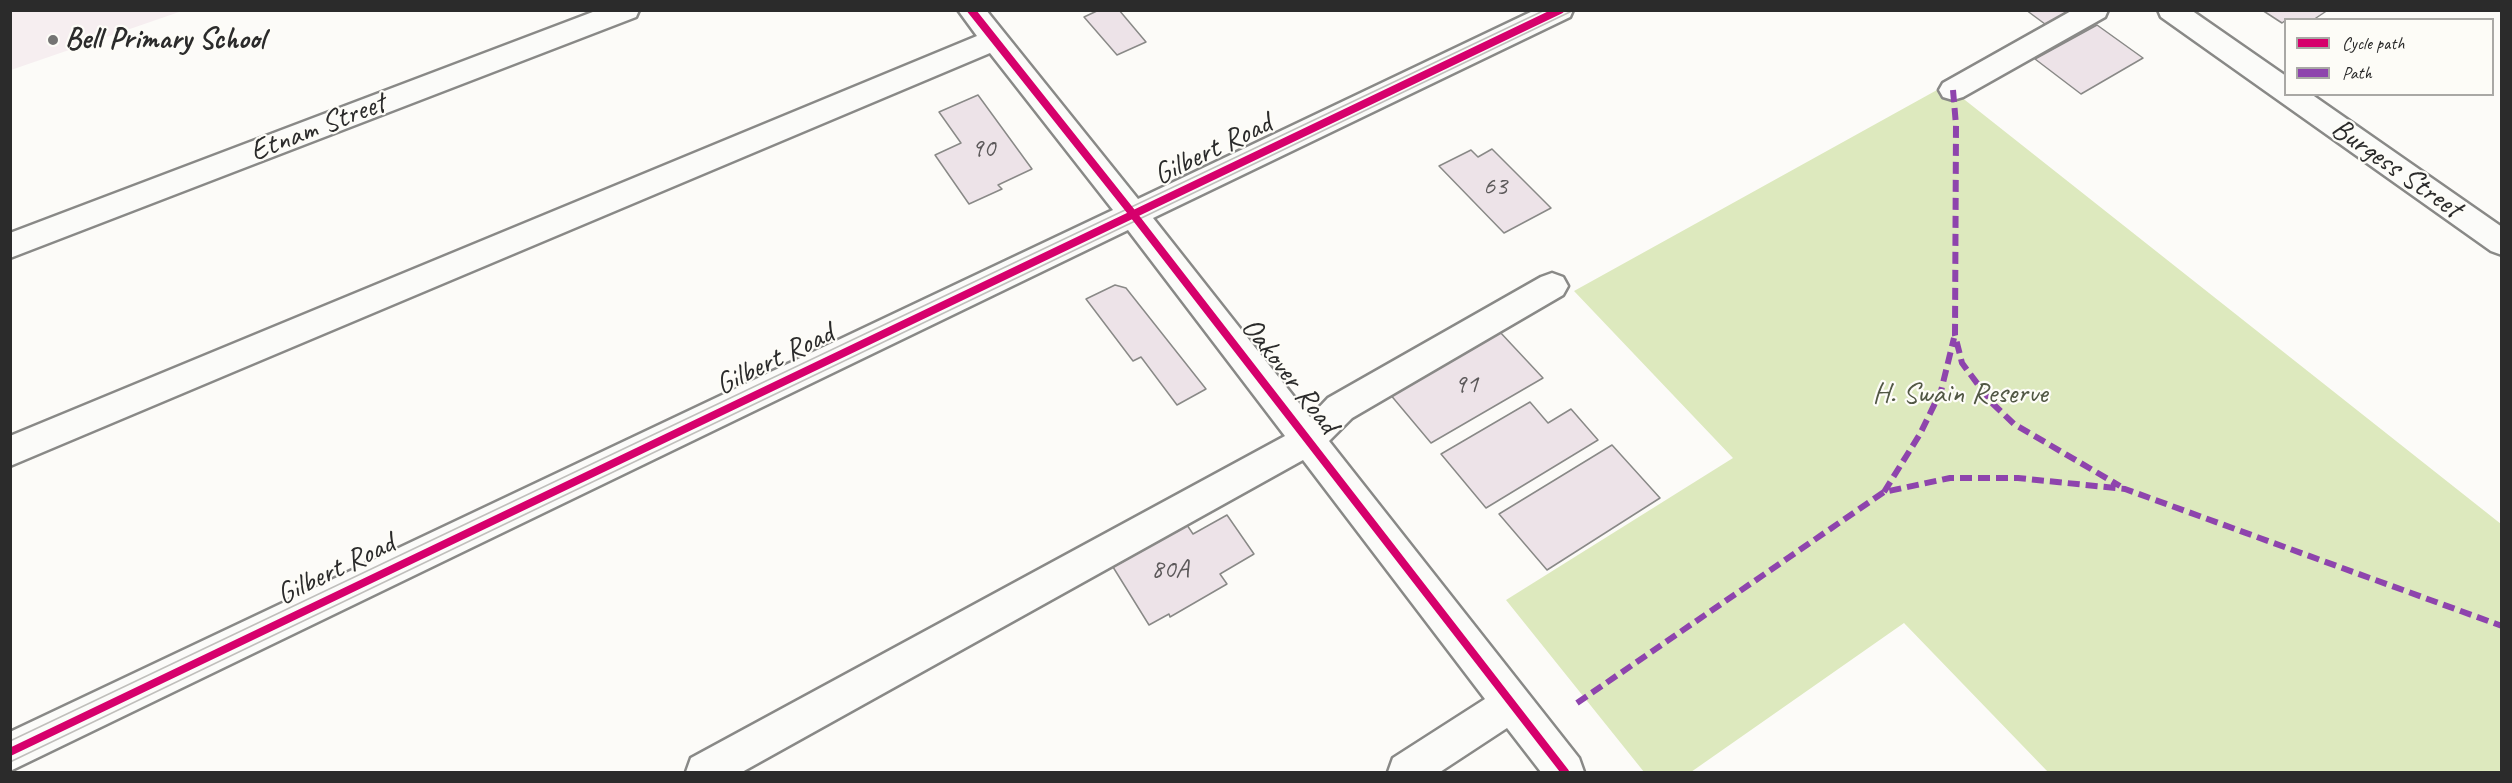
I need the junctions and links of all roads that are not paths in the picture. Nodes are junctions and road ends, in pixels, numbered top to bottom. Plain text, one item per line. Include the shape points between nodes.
1 (626, 10) edge
2 (971, 10) edge
3 (1560, 10) edge
4 (2096, 10) edge
5 (2171, 10) edge
6 (994, 40) junction
7 (1953, 90) dead end
8 (2284, 90) edge
9 (2293, 96) edge
10 (1133, 215) junction
11 (2502, 243) edge
12 (10, 246) edge
13 (1552, 286) dead end
14 (1308, 440) junction
15 (10, 452) edge
16 (1511, 704) junction
17 (10, 752) edge
18 (705, 772) edge
19 (1407, 772) edge
20 (1565, 772) edge

1 - 12 street, Etnam Street
2 - 6 street, Oakover Road
3 - 10 street, Gilbert Road
4 - 7 street
5 - 8 street
6 - 10 street, Oakover Road
6 - 15 street
9 - 11 street, Burgess Street
10 - 14 street, Oakover Road
10 - 17 street, Gilbert Road
13 - 14 street via 1340,408
14 - 16 street, Oakover Road
14 - 18 street
16 - 19 street
16 - 20 street, Oakover Road

